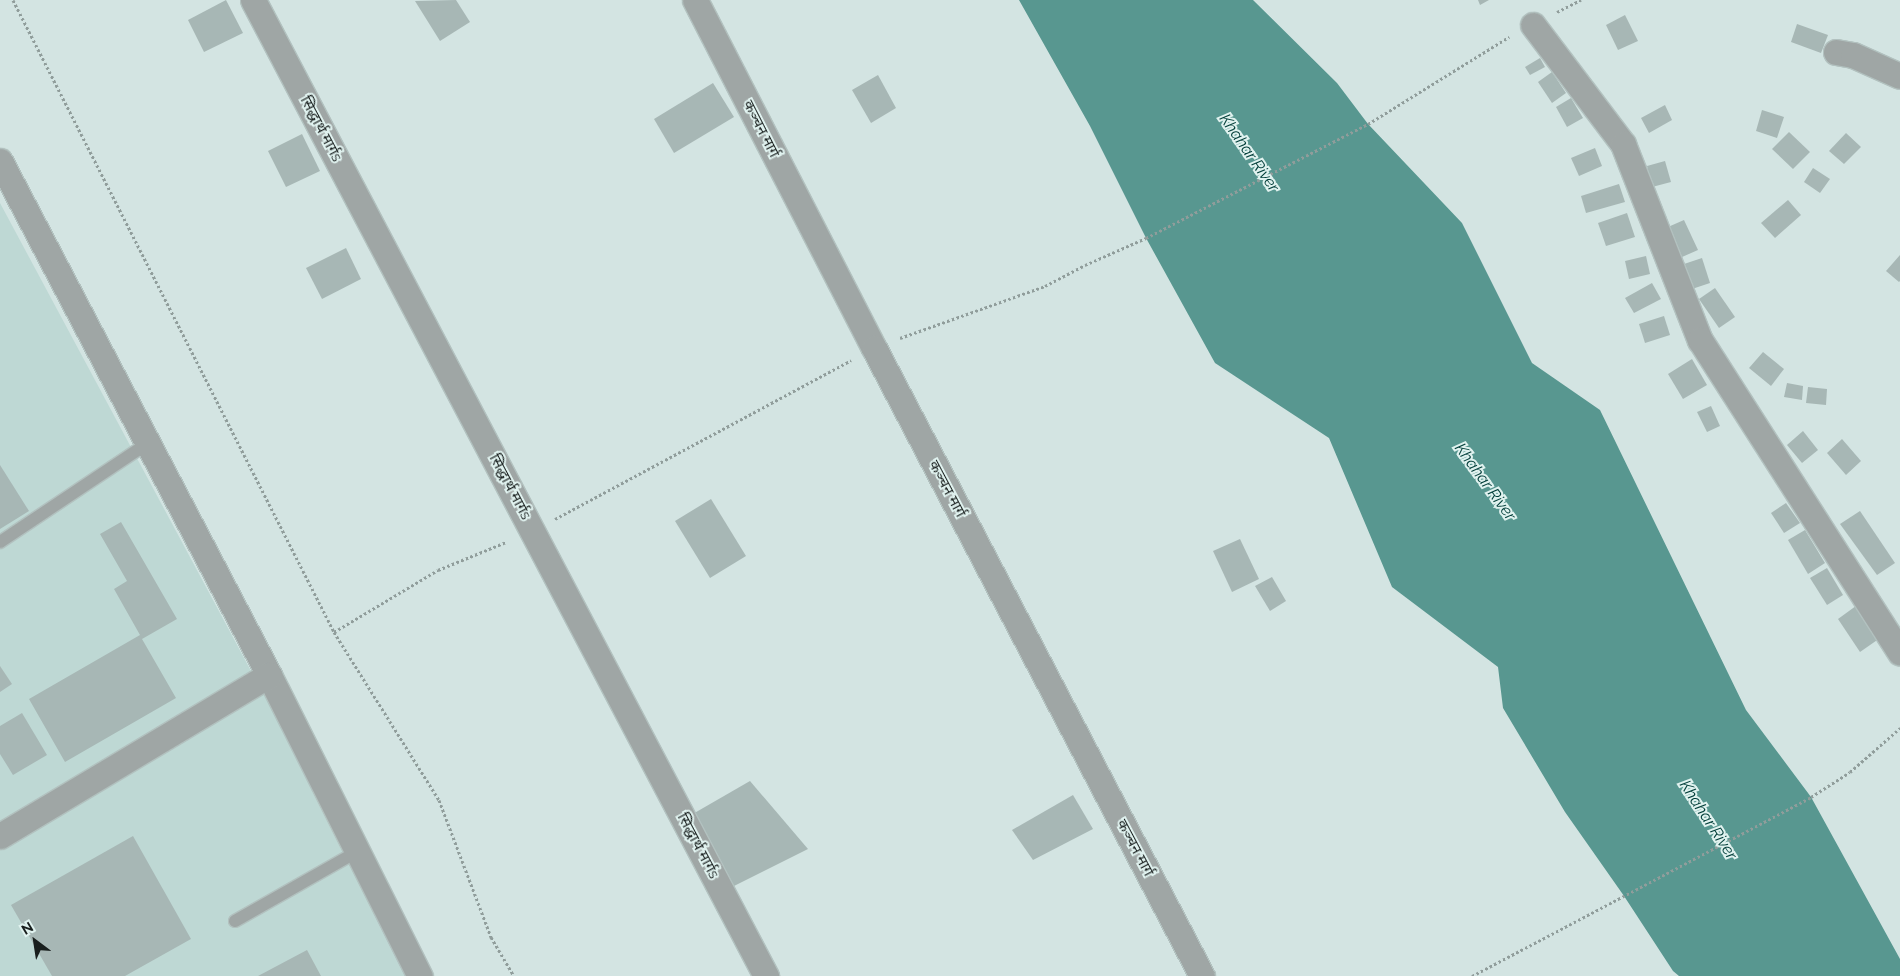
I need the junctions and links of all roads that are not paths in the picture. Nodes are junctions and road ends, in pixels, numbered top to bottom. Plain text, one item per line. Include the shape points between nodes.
1 (253, 0) edge
2 (695, 0) edge
3 (1533, 25) road end
4 (1836, 52) dead end
5 (1900, 76) edge
6 (0, 163) edge
7 (148, 443) junction
8 (0, 542) edge
9 (1900, 653) edge
10 (269, 675) junction
11 (0, 836) edge
12 (358, 851) junction
13 (234, 921) dead end
14 (420, 976) edge
15 (766, 976) edge
16 (1202, 976) edge

1 - 15 street, सिद्धार्थ मार्गs
2 - 16 street, कञ्चन मार्ग
3 - 9 street via 1623,144 1700,340
4 - 5 street via 1853,55
6 - 7 street
7 - 8 lane
7 - 10 street
10 - 11 street
10 - 12 street
12 - 13 lane
12 - 14 street

